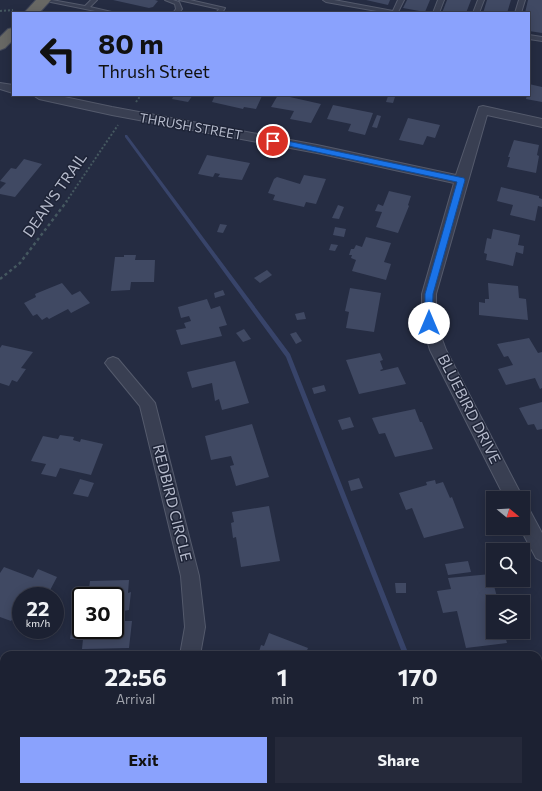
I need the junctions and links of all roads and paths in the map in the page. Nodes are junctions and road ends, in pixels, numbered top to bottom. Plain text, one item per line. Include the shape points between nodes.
1 (44, 0) edge
2 (94, 0) edge
3 (168, 0) edge
4 (326, 0) edge
5 (360, 0) edge
6 (401, 0) edge
7 (441, 0) edge
8 (481, 0) edge
9 (522, 0) edge
10 (185, 1) edge
11 (357, 6) junction
12 (86, 8) junction
13 (13, 10) dead end
14 (0, 11) edge
15 (32, 12) edge
16 (108, 12) edge
17 (177, 12) edge
18 (220, 12) edge
19 (390, 12) edge
20 (396, 12) edge
21 (436, 12) edge
22 (476, 12) edge
23 (518, 12) edge
24 (12, 33) edge
25 (530, 37) edge
26 (542, 40) edge
27 (0, 45) edge
28 (0, 86) edge
29 (12, 89) edge
30 (44, 96) edge
31 (122, 119) dead end
32 (542, 123) edge
33 (461, 180) junction
34 (0, 279) edge
35 (113, 363) dead end
36 (510, 491) edge
37 (530, 529) edge
38 (542, 552) edge
39 (191, 651) edge

1 - 12 lane
1 - 15 highway
2 - 12 lane
3 - 17 lane via 177,3 179,9
4 - 11 lane
5 - 11 lane
6 - 20 lane
7 - 21 lane
8 - 22 lane
9 - 23 lane
10 - 18 lane via 222,8
11 - 19 lane
12 - 16 lane
13 - 14 path
24 - 27 highway
25 - 26 lane
28 - 29 street
30 - 33 street, THRUSH STREET
31 - 34 path, DEAN'S TRAIL via 52,222 20,262
32 - 33 street, BLUEBIRD DRIVE via 483,110
33 - 36 street, BLUEBIRD DRIVE via 429,294 429,323 438,350
35 - 39 street, REDBIRD CIRCLE via 148,403 190,576 195,627
37 - 38 street

